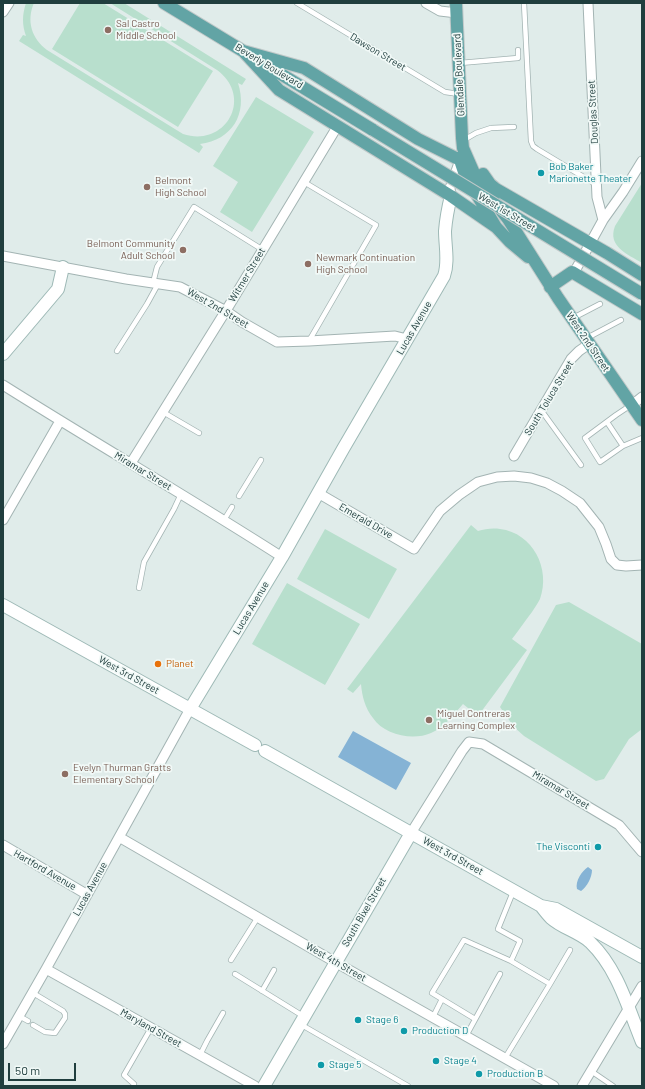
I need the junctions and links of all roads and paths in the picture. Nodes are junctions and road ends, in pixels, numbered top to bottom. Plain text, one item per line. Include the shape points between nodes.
1 (9, 3) edge
2 (164, 3) edge
3 (297, 3) edge
4 (426, 3) edge
5 (524, 3) edge
6 (588, 3) edge
7 (456, 8) edge
8 (3, 12) edge
9 (243, 50) junction
10 (518, 50) dead end
11 (459, 63) junction
12 (460, 94) junction
13 (337, 127) junction
14 (514, 127) dead end
15 (372, 130) joint
16 (464, 157) junction
17 (642, 161) edge
18 (304, 182) junction
19 (597, 186) junction
20 (482, 195) junction
21 (451, 196) junction
22 (603, 220) junction
23 (496, 227) junction
24 (590, 244) junction
25 (263, 250) junction
26 (3, 256) edge
27 (535, 263) junction
28 (63, 267) junction
29 (572, 272) junction
30 (642, 275) edge
31 (156, 283) junction
32 (550, 287) junction
33 (642, 294) edge
34 (600, 304) dead end
35 (226, 311) junction
36 (642, 314) edge
37 (572, 319) junction
38 (621, 320) dead end
39 (407, 339) junction
40 (309, 341) junction
41 (587, 342) junction
42 (117, 351) dead end
43 (3, 354) edge
44 (3, 385) edge
45 (642, 397) edge
46 (631, 405) junction
47 (541, 410) junction
48 (163, 412) junction
49 (642, 420) edge
50 (60, 421) junction
51 (607, 422) junction
52 (199, 432) dead end
53 (642, 438) edge
54 (623, 446) junction
55 (514, 456) dead end
56 (261, 460) dead end
57 (131, 463) junction
58 (581, 465) dead end
59 (318, 493) junction
60 (181, 494) junction
61 (239, 496) dead end
62 (232, 507) dead end
63 (3, 520) edge
64 (224, 520) junction
65 (282, 557) junction
66 (642, 565) edge
67 (139, 588) dead end
68 (3, 605) edge
69 (190, 709) junction
70 (469, 742) joint
71 (254, 744) dead end
72 (265, 751) dead end
73 (410, 833) junction
74 (118, 837) junction
75 (3, 845) edge
76 (642, 852) edge
77 (514, 890) junction
78 (86, 894) junction
79 (541, 906) junction
80 (258, 918) junction
81 (570, 950) dead end
82 (642, 957) edge
83 (232, 960) dead end
84 (511, 961) junction
85 (335, 962) junction
86 (46, 969) junction
87 (274, 970) dead end
88 (235, 974) dead end
89 (500, 974) dead end
90 (550, 984) junction
91 (642, 986) edge
92 (262, 991) junction
93 (33, 992) junction
94 (442, 999) junction
95 (629, 1009) junction
96 (224, 1013) dead end
97 (19, 1016) junction
98 (433, 1017) junction
99 (475, 1019) junction
100 (28, 1021) dead end
101 (302, 1021) junction
102 (33, 1024) dead end
103 (151, 1028) junction
104 (466, 1036) junction
105 (642, 1042) edge
106 (3, 1044) edge
107 (200, 1055) junction
108 (505, 1058) junction
109 (591, 1071) junction
110 (134, 1084) dead end
111 (255, 1086) edge
112 (264, 1086) edge
113 (408, 1086) edge
114 (554, 1086) edge
115 (582, 1086) edge
116 (613, 1086) edge

1 - 8 street
2 - 9 main road, Beverly Boulevard
3 - 12 lane, Dawson Street via 445,92
4 - 7 street via 440,11
5 - 19 lane via 531,141 537,149
6 - 19 street, Douglas Street
7 - 11 main road, Glendale Boulevard
9 - 13 main road via 278,90
9 - 15 main road, Beverly Boulevard
9 - 16 main road via 304,68 418,139
10 - 11 lane via 518,58
11 - 12 main road, Glendale Boulevard
12 - 16 main road, Glendale Boulevard
13 - 18 street, Witmer Street
13 - 21 main road
14 - 16 lane via 491,128 476,133
15 - 33 main road, West 1st Street, bridge
16 - 20 main road, Glendale Boulevard
16 - 21 street via 456,190
16 - 21 street, Lucas Avenue via 450,188
16 - 24 main road via 477,163 496,189
17 - 22 street
18 - 25 street, Witmer Street
18 - 40 lane via 376,226
19 - 22 street, Douglas Street
20 - 23 main road, West 2nd Street
20 - 27 main road, West 2nd Street via 508,219
21 - 23 main road
21 - 39 street, Lucas Avenue via 447,214 446,272
22 - 24 street
23 - 27 main road, West 2nd Street
24 - 29 street
24 - 30 main road
25 - 31 lane via 194,207 157,267
25 - 35 street, Witmer Street
26 - 28 street, West 2nd Street
27 - 32 main road, West 2nd Street
28 - 31 street, West 2nd Street
28 - 43 street via 58,289
29 - 32 main road
29 - 36 main road
31 - 35 street, West 2nd Street via 180,287
31 - 42 lane via 147,304
32 - 37 main road, West 2nd Street
34 - 37 lane
35 - 40 street, West 2nd Street via 277,342
35 - 48 street, Witmer Street
37 - 41 main road, West 2nd Street
38 - 41 lane
39 - 40 street, West 2nd Street via 395,336
39 - 59 street, Lucas Avenue
41 - 46 main road, West 2nd Street
41 - 47 street, South Toluca Street via 571,359
44 - 50 street, Miramar Street
45 - 46 street
46 - 49 main road, West 2nd Street
46 - 51 lane
47 - 55 street, South Toluca Street
47 - 58 lane
48 - 52 lane
48 - 57 street, Witmer Street
50 - 57 street, Miramar Street
50 - 63 street
51 - 54 lane
51 - 54 lane via 585,438 600,462
53 - 54 lane
56 - 61 lane
57 - 60 street, Miramar Street
59 - 65 street, Lucas Avenue
59 - 66 street, Emerald Drive via 414,549 440,511 478,482 497,477 531,478 562,490 580,502 599,527 611,559 616,565
60 - 64 street, Miramar Street
60 - 67 lane via 144,562
62 - 64 lane
64 - 65 street, Miramar Street
65 - 69 street, Lucas Avenue
68 - 69 street, West 3rd Street
69 - 71 street, West 3rd Street
69 - 74 street, Lucas Avenue
70 - 73 street, South Bixel Street
70 - 76 street, Miramar Street via 483,744 619,825
72 - 73 street, West 3rd Street
73 - 77 street, West 3rd Street
73 - 85 street, South Bixel Street
74 - 78 street, Lucas Avenue
74 - 80 street, West 4th Street
75 - 78 street, Hartford Avenue
77 - 79 street, West 3rd Street
77 - 84 lane via 498,929 520,940
78 - 86 street, Lucas Avenue
79 - 82 street, West 3rd Street via 556,909
79 - 95 street via 551,918 589,941 611,968
80 - 83 lane
80 - 85 street, West 4th Street
81 - 90 lane
84 - 90 lane
84 - 94 lane via 464,940 432,993
85 - 98 street, West 4th Street
85 - 101 street, South Bixel Street
86 - 93 street, Lucas Avenue
86 - 103 street, Maryland Street
87 - 92 lane
88 - 92 lane
89 - 99 lane
90 - 108 lane
91 - 95 street
92 - 101 lane
93 - 97 street, Lucas Avenue
93 - 102 lane via 66,1014 55,1033 45,1032
94 - 98 lane
94 - 99 lane
95 - 105 street
95 - 109 street
96 - 107 lane
97 - 100 lane
97 - 106 street, Lucas Avenue
98 - 104 street, West 4th Street
99 - 104 lane
101 - 112 street, South Bixel Street
101 - 113 lane
103 - 107 street, Maryland Street
103 - 110 lane via 124,1075
104 - 108 street, West 4th Street
107 - 111 street, Maryland Street
108 - 114 street, West 4th Street
109 - 115 street
109 - 116 lane

